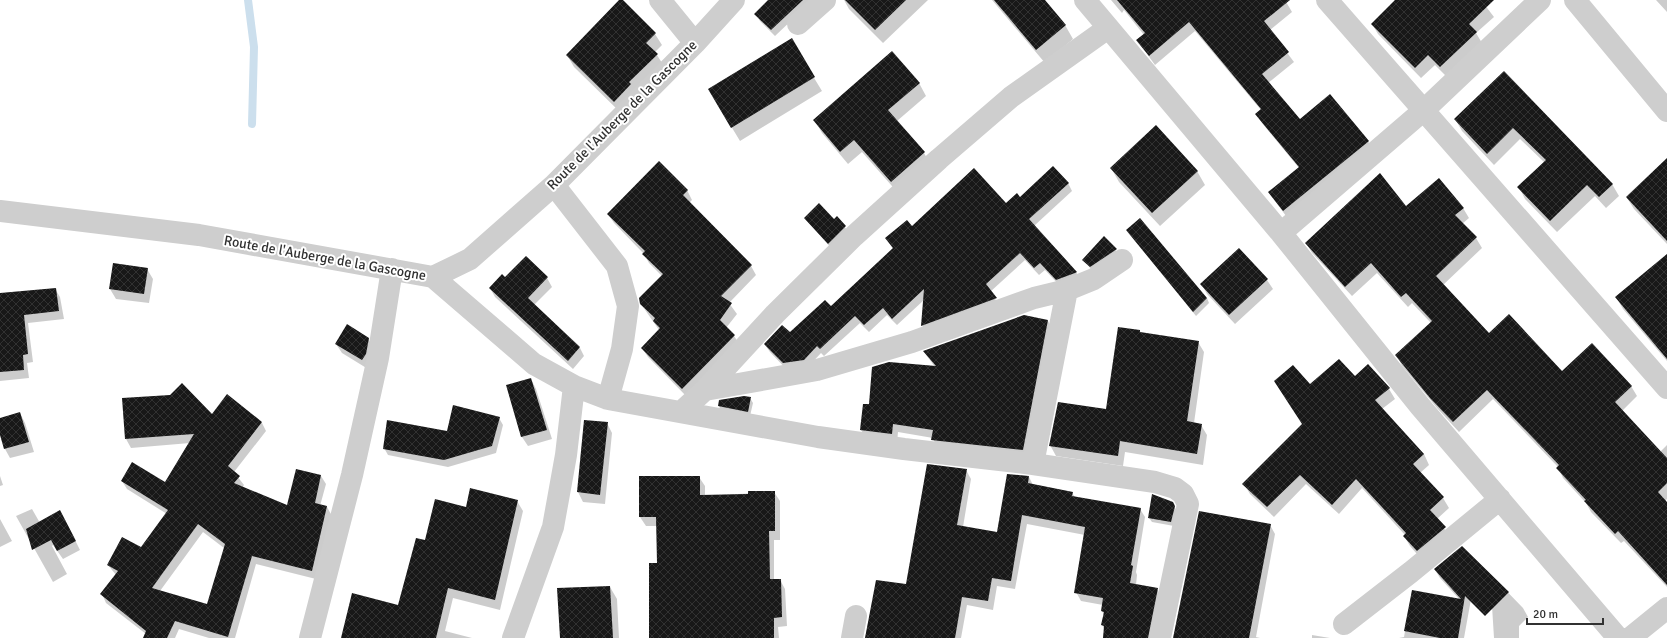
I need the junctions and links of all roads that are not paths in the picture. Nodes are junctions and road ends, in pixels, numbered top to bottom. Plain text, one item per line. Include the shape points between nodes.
1 (660, 0) edge
2 (734, 0) edge
3 (824, 0) edge
4 (1084, 0) edge
5 (1327, 0) edge
6 (1540, 0) edge
7 (1575, 0) edge
8 (798, 24) dead end
9 (1108, 28) junction
10 (694, 43) junction
11 (1424, 110) junction
12 (1667, 111) edge
13 (554, 185) junction
14 (0, 211) edge
15 (1281, 233) junction
16 (1122, 260) dead end
17 (392, 270) junction
18 (433, 277) junction
19 (1067, 290) junction
20 (574, 386) junction
21 (1667, 388) edge
22 (705, 390) junction
23 (608, 399) junction
24 (682, 412) junction
25 (1033, 464) junction
26 (1500, 499) junction
27 (1667, 608) edge
28 (856, 616) dead end
29 (1344, 624) dead end
30 (310, 638) edge
31 (513, 638) edge
32 (852, 638) edge
33 (1160, 638) edge
34 (1618, 638) edge
35 (1630, 638) edge

1 - 10 street
2 - 10 street, Route de l'Auberge de la Gascogne
3 - 8 street
4 - 9 street
5 - 11 street
6 - 11 street
7 - 12 street
9 - 15 street
9 - 22 street via 1011,97 854,236 775,314
10 - 13 street, Route de l'Auberge de la Gascogne
11 - 15 street
11 - 21 street
13 - 18 street, Route de l'Auberge de la Gascogne via 470,259
13 - 23 street via 617,266 628,306 622,349
14 - 17 street, Route de l'Auberge de la Gascogne via 200,235
15 - 26 street via 1420,406
16 - 19 street via 1094,278
17 - 18 street, Route de l'Auberge de la Gascogne
17 - 30 street via 378,358 352,475
18 - 20 street via 534,364
19 - 22 street via 1034,298 912,342 817,370
19 - 25 street
20 - 23 street
20 - 31 street via 566,455 553,527
22 - 24 street
23 - 24 street
24 - 25 street via 818,437
25 - 33 street via 1155,482 1175,488 1183,494 1188,504 1187,515
26 - 29 street
26 - 34 street
27 - 35 street
28 - 32 street

